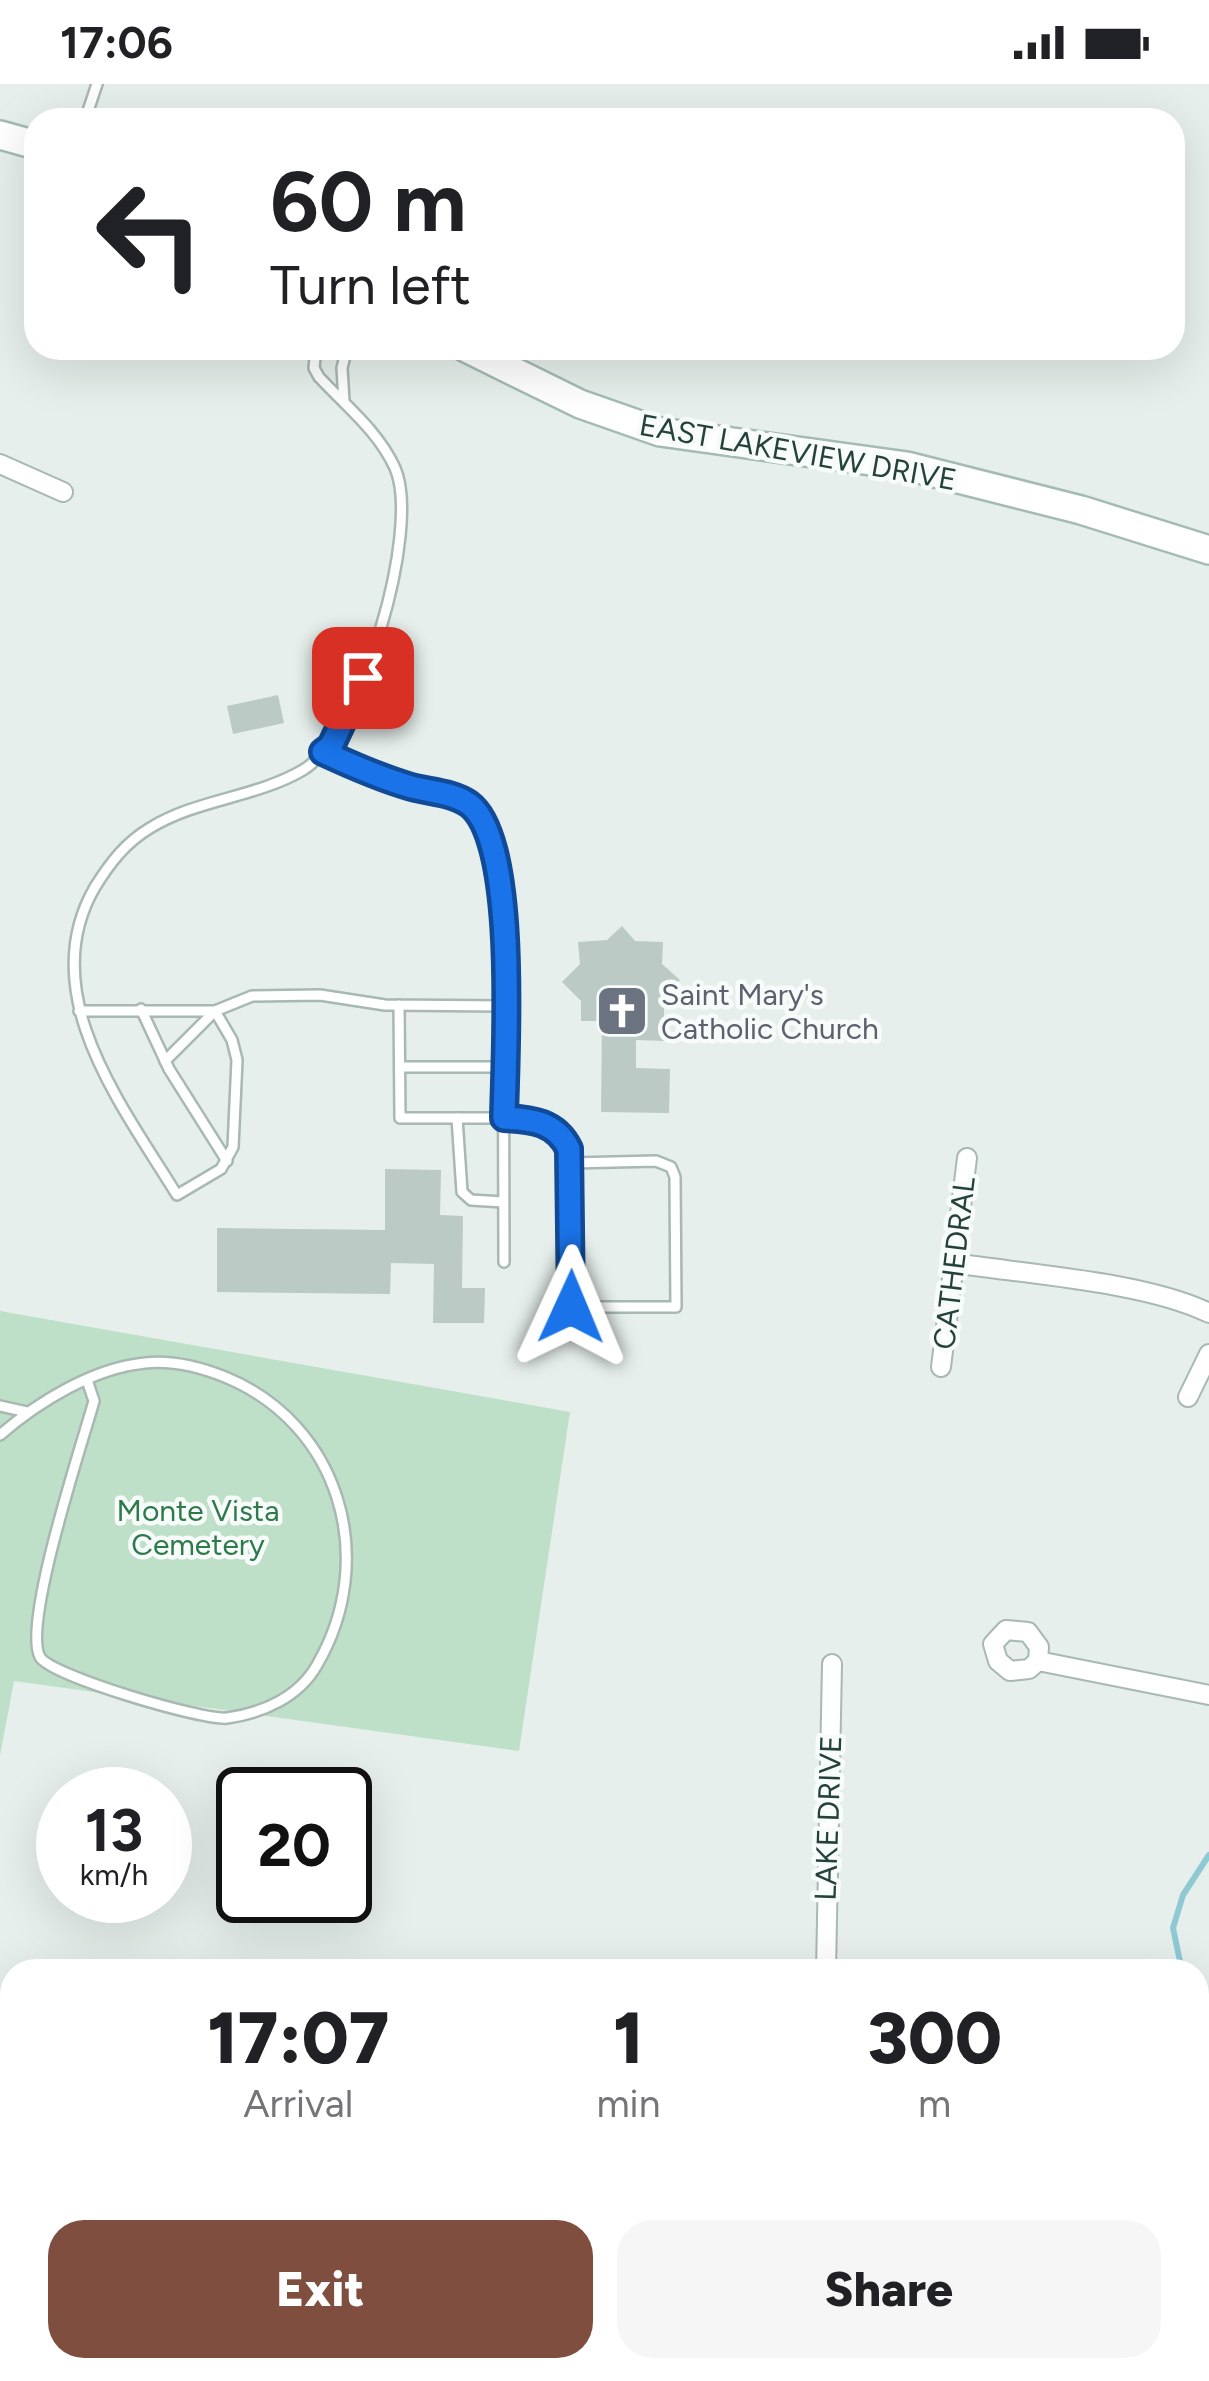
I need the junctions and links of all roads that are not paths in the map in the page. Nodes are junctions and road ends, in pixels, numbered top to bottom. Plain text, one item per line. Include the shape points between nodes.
1 (315, 360) edge
2 (345, 360) edge
3 (490, 360) edge
4 (344, 401) junction
5 (0, 464) edge
6 (63, 492) dead end
7 (1209, 550) edge
8 (323, 752) junction
9 (399, 1005) junction
10 (505, 1006) junction
11 (142, 1009) junction
12 (79, 1011) junction
13 (215, 1011) junction
14 (165, 1060) junction
15 (400, 1067) junction
16 (504, 1067) junction
17 (457, 1118) junction
18 (504, 1118) junction
19 (967, 1158) dead end
20 (227, 1161) junction
21 (572, 1163) junction
22 (503, 1202) junction
23 (504, 1262) dead end
24 (953, 1263) junction
25 (1209, 1313) edge
26 (1209, 1354) edge
27 (941, 1367) dead end
28 (87, 1380) junction
29 (1188, 1397) dead end
30 (0, 1406) edge
31 (27, 1412) junction
32 (0, 1435) edge
33 (1038, 1661) dead end
34 (832, 1664) dead end
35 (1209, 1695) edge
36 (826, 1959) edge

1 - 4 lane via 319,377
2 - 4 lane
3 - 7 street, EAST LAKEVIEW DRIVE via 660,432 908,466
4 - 8 lane via 394,467 402,513 373,653
5 - 6 street
8 - 10 lane via 457,798 484,822 503,896
8 - 12 lane via 271,785 174,814 127,843 83,910 73,974
9 - 10 lane
9 - 13 lane via 278,995
9 - 15 lane
10 - 16 lane
11 - 12 lane
11 - 13 lane
11 - 14 lane
12 - 20 lane via 177,1195
13 - 14 lane
13 - 20 lane via 236,1060
14 - 20 lane
15 - 16 lane
15 - 17 lane via 400,1118
16 - 18 lane
17 - 18 lane
17 - 22 lane via 462,1192
18 - 21 lane via 547,1124 563,1136
18 - 22 lane
19 - 24 street, CATHEDRAL
21 - 21 lane via 571,1307 676,1307 671,1167
22 - 23 lane
24 - 25 street via 1141,1292
24 - 27 street, CATHEDRAL
26 - 29 street
28 - 28 lane via 144,1363 198,1366 257,1390 331,1476 347,1530 346,1586 332,1639 306,1685 222,1719 76,1681 38,1654 37,1609 94,1401
28 - 31 lane
30 - 31 lane
31 - 32 lane
33 - 35 street
34 - 36 street, LAKE DRIVE

